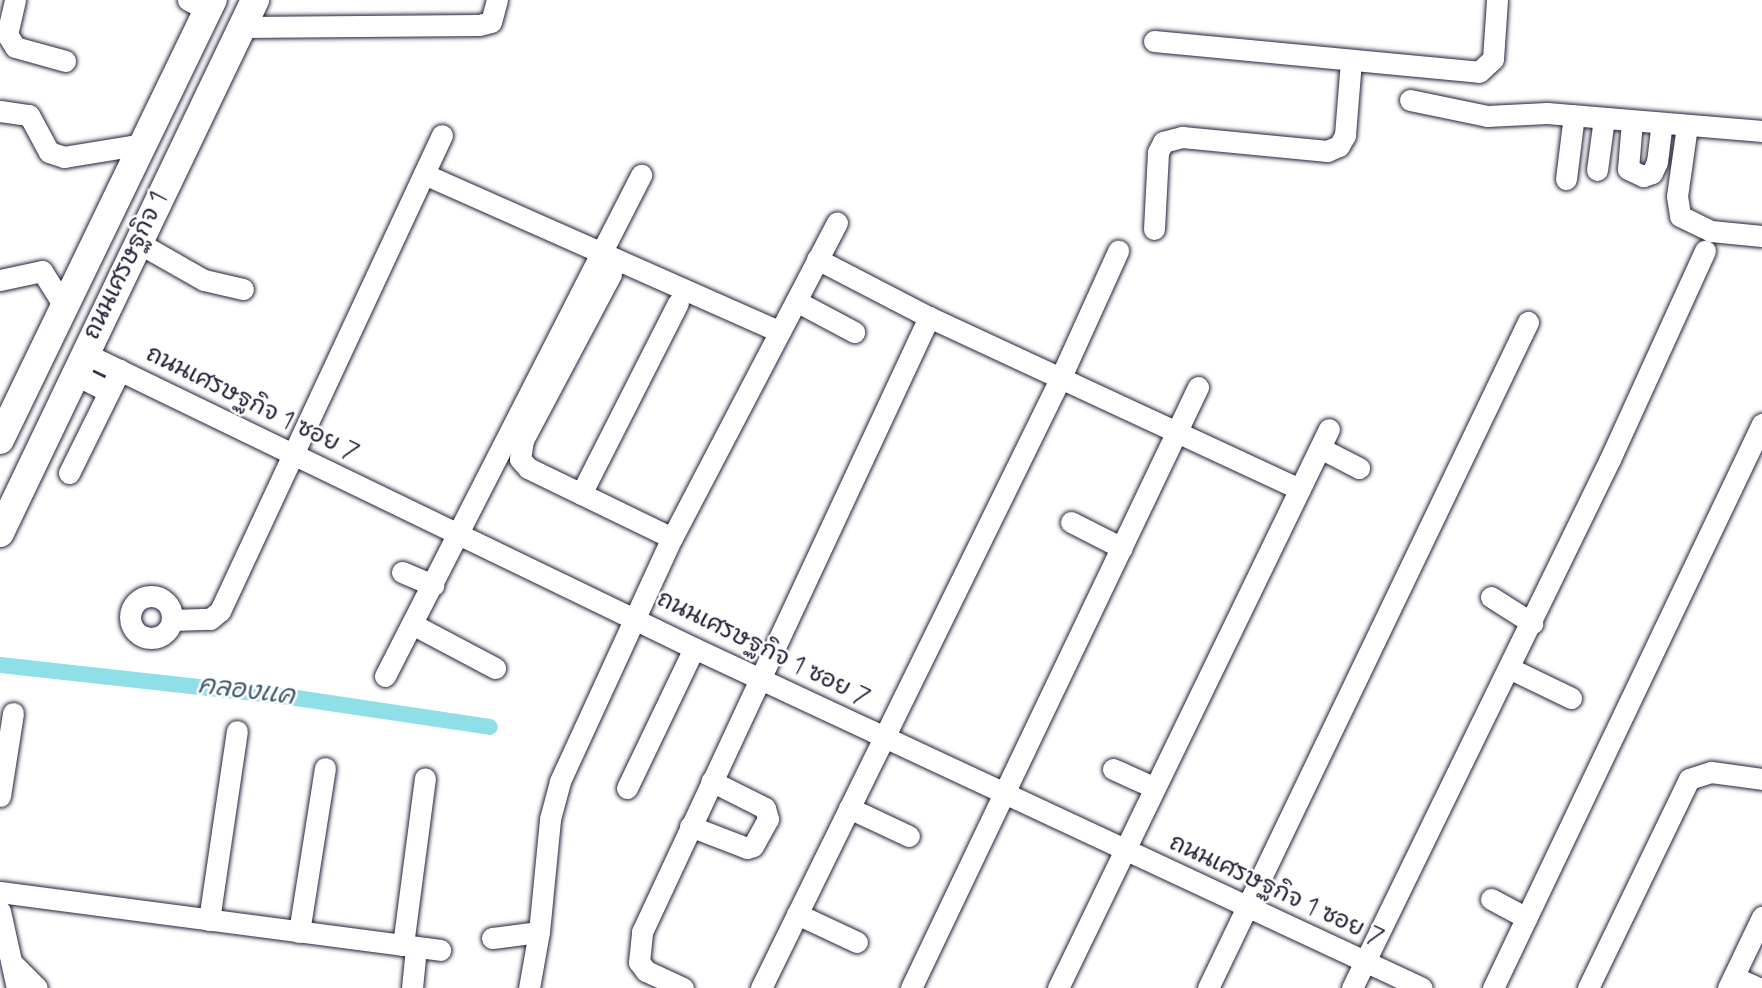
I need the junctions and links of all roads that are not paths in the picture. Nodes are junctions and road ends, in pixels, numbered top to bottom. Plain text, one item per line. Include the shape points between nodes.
1 (15, 0) edge
2 (255, 0) edge
3 (497, 0) edge
4 (1497, 0) edge
5 (203, 3) edge
6 (242, 27) junction
7 (1154, 41) dead end
8 (1351, 60) junction
9 (65, 61) dead end
10 (1410, 100) dead end
11 (0, 111) edge
12 (1574, 115) junction
13 (1604, 118) junction
14 (1632, 121) junction
15 (1662, 124) junction
16 (1687, 126) junction
17 (1762, 131) edge
18 (442, 135) dead end
19 (143, 144) junction
20 (1597, 170) dead end
21 (424, 174) junction
22 (642, 175) dead end
23 (1566, 179) dead end
24 (836, 222) dead end
25 (1154, 229) dead end
26 (1762, 236) edge
27 (136, 242) junction
28 (603, 250) junction
29 (1118, 251) dead end
30 (1705, 251) dead end
31 (817, 259) junction
32 (611, 274) dead end
33 (0, 280) edge
34 (243, 289) dead end
35 (796, 301) junction
36 (678, 303) dead end
37 (64, 306) junction
38 (929, 317) junction
39 (1528, 322) dead end
40 (854, 331) dead end
41 (779, 332) junction
42 (79, 363) junction
43 (120, 370) junction
44 (1060, 379) junction
45 (1198, 387) dead end
46 (109, 392) junction
47 (1762, 424) edge
48 (1176, 433) junction
49 (0, 440) edge
50 (292, 453) junction
51 (1360, 468) dead end
52 (69, 472) dead end
53 (1300, 489) junction
54 (581, 494) junction
55 (1071, 522) dead end
56 (0, 533) edge
57 (461, 534) junction
58 (672, 538) junction
59 (1122, 548) junction
60 (402, 572) dead end
61 (433, 585) junction
62 (1491, 597) dead end
63 (635, 616) junction
64 (172, 620) dead end
65 (1532, 622) junction
66 (412, 624) junction
67 (694, 648) junction
68 (495, 668) dead end
69 (1509, 668) junction
70 (385, 676) dead end
71 (758, 677) junction
72 (1570, 698) dead end
73 (13, 713) dead end
74 (237, 731) dead end
75 (884, 737) junction
76 (325, 768) dead end
77 (1113, 769) dead end
78 (425, 778) dead end
79 (1762, 779) edge
80 (711, 781) junction
81 (1153, 787) junction
82 (627, 788) dead end
83 (1006, 793) junction
84 (0, 796) edge
85 (849, 808) junction
86 (690, 825) junction
87 (909, 836) dead end
88 (1124, 850) junction
89 (0, 892) edge
90 (1491, 899) dead end
91 (1247, 906) junction
92 (0, 911) edge
93 (797, 914) junction
94 (1762, 917) edge
95 (1526, 918) junction
96 (209, 920) junction
97 (299, 932) junction
98 (540, 932) junction
99 (492, 938) dead end
100 (857, 942) dead end
101 (410, 946) junction
102 (440, 950) dead end
103 (1365, 961) junction
104 (12, 962) junction
105 (1731, 982) edge
106 (17, 988) edge
107 (37, 988) edge
108 (412, 988) edge
109 (529, 988) edge
110 (683, 988) edge
111 (761, 988) edge
112 (911, 988) edge
113 (1058, 988) edge
114 (1208, 988) edge
115 (1352, 988) edge
116 (1422, 988) edge
117 (1493, 988) edge
118 (1588, 988) edge
119 (1759, 988) edge

1 - 9 street via 7,34 15,47
2 - 6 main road, ถนนเศรษฐกิจ 1
3 - 6 street via 491,22 479,24
4 - 8 street via 1493,59 1479,72
5 - 19 main road, ถนนเศรษฐกิจ 1
6 - 27 main road, ถนนเศรษฐกิจ 1
7 - 8 street
8 - 25 street via 1345,135 1339,146 1327,150 1182,137 1163,142 1158,152
10 - 12 street via 1487,117
11 - 19 street via 29,115 49,152 64,158
12 - 13 street
12 - 23 street
13 - 14 street
13 - 20 street
14 - 15 street
14 - 15 street via 1628,169 1643,176 1652,173 1657,162
15 - 16 street
16 - 17 street
16 - 26 street via 1677,196 1680,216 1711,231
18 - 21 street
19 - 37 main road, ถนนเศรษฐกิจ 1
21 - 28 street
21 - 50 street
22 - 28 street
24 - 31 street
27 - 34 street via 204,280
27 - 42 main road, ถนนเศรษฐกิจ 1
28 - 41 street
28 - 57 street
29 - 44 street
30 - 65 street
31 - 35 street
31 - 38 street
32 - 54 street via 520,451 528,468
33 - 37 street via 42,271
35 - 40 street
35 - 41 street
36 - 54 street
37 - 49 main road, ถนนเศรษฐกิจ 1
38 - 44 street
38 - 71 street
39 - 91 street
41 - 58 street
42 - 43 street, ถนนเศรษฐกิจ 1 ซอย 7
42 - 46 street
42 - 56 main road, ถนนเศรษฐกิจ 1
43 - 46 street
43 - 50 street, ถนนเศรษฐกิจ 1 ซอย 7
44 - 48 street
44 - 75 street
45 - 48 street
46 - 52 street
47 - 95 street
48 - 53 street
48 - 59 street
50 - 57 street, ถนนเศรษฐกิจ 1 ซอย 7
50 - 64 street via 220,611 210,620
51 - 53 street via 1324,438
53 - 81 street
54 - 58 street
55 - 59 street
57 - 61 street
57 - 63 street, ถนนเศรษฐกิจ 1 ซอย 7
58 - 63 street
59 - 83 street
60 - 61 street
61 - 66 street
62 - 65 street
63 - 67 street, ถนนเศรษฐกิจ 1 ซอย 7
63 - 98 street via 552,804
65 - 69 street
66 - 68 street
66 - 70 street
67 - 71 street, ถนนเศรษฐกิจ 1 ซอย 7
67 - 82 street
69 - 72 street
69 - 103 street
71 - 75 street, ถนนเศรษฐกิจ 1 ซอย 7
71 - 80 street
73 - 84 street
74 - 96 street
75 - 83 street, ถนนเศรษฐกิจ 1 ซอย 7
75 - 85 street
76 - 97 street
77 - 81 street
78 - 101 street
79 - 118 street via 1711,772 1689,779
80 - 86 street
80 - 86 street via 765,808 768,819 753,846 747,848
81 - 88 street
83 - 88 street, ถนนเศรษฐกิจ 1 ซอย 7
83 - 112 street
85 - 87 street
85 - 93 street
86 - 110 street via 637,948 646,971
88 - 91 street, ถนนเศรษฐกิจ 1 ซอย 7
88 - 113 street
89 - 96 street
90 - 95 street
91 - 103 street, ถนนเศรษฐกิจ 1 ซอย 7
91 - 114 street
92 - 104 street
93 - 100 street
93 - 111 street
94 - 105 street
95 - 117 street
96 - 97 street
97 - 101 street
98 - 99 street
98 - 109 street
101 - 102 street
101 - 108 street
103 - 115 street
103 - 116 street, ถนนเศรษฐกิจ 1 ซอย 7
104 - 106 street
104 - 107 street
105 - 119 street

